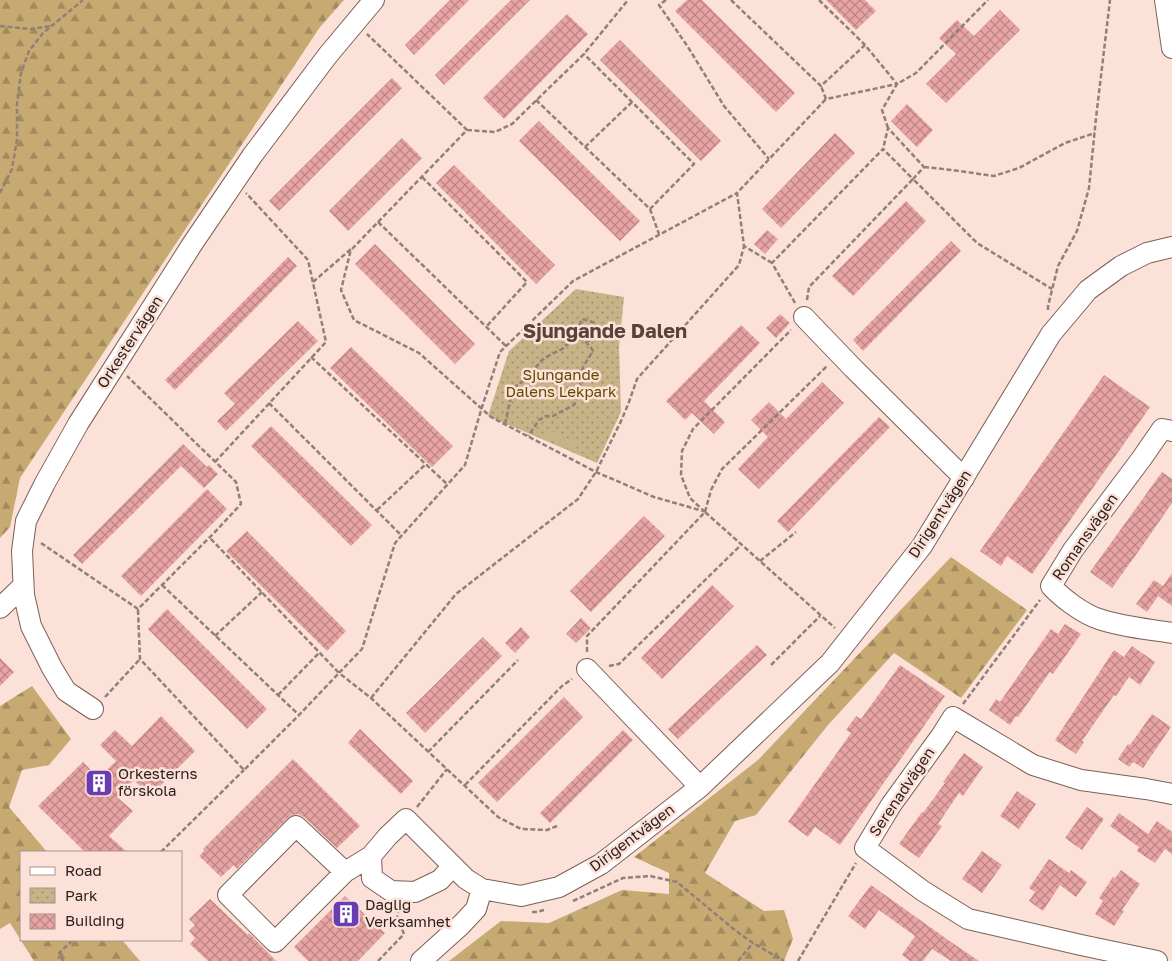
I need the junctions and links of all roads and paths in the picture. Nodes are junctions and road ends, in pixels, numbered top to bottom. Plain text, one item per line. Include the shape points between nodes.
1 (83, 0) edge
2 (374, 0) edge
3 (628, 0) edge
4 (666, 0) edge
5 (731, 0) edge
6 (819, 0) edge
7 (988, 0) edge
8 (1110, 0) edge
9 (1165, 0) edge
10 (355, 22) junction
11 (0, 26) edge
12 (52, 26) junction
13 (865, 45) junction
14 (1172, 48) edge
15 (584, 54) junction
16 (897, 84) junction
17 (821, 86) junction
18 (826, 99) junction
19 (536, 100) junction
20 (632, 102) junction
21 (888, 128) junction
22 (467, 130) junction
23 (1095, 133) junction
24 (585, 147) junction
25 (883, 149) junction
26 (769, 159) junction
27 (924, 167) junction
28 (422, 177) junction
29 (913, 179) junction
30 (235, 181) junction
31 (0, 193) edge
32 (737, 193) junction
33 (650, 210) junction
34 (378, 222) junction
35 (660, 234) junction
36 (744, 246) junction
37 (1172, 246) edge
38 (352, 249) junction
39 (772, 263) junction
40 (313, 282) junction
41 (1052, 289) junction
42 (804, 317) junction
43 (486, 327) junction
44 (1051, 334) junction
45 (579, 339) junction
46 (588, 343) junction
47 (506, 346) junction
48 (839, 354) junction
49 (311, 357) junction
50 (116, 364) junction
51 (269, 403) junction
52 (482, 408) junction
53 (505, 424) junction
54 (1167, 430) edge
55 (528, 436) junction
56 (215, 462) junction
57 (426, 464) junction
58 (596, 472) junction
59 (964, 478) junction
60 (447, 485) junction
61 (377, 510) junction
62 (705, 512) junction
63 (796, 532) dead end
64 (25, 533) junction
65 (402, 536) junction
66 (209, 538) junction
67 (742, 544) junction
68 (760, 561) junction
69 (162, 585) junction
70 (24, 586) junction
71 (1051, 586) junction
72 (262, 592) junction
73 (0, 608) edge
74 (138, 610) junction
75 (820, 616) junction
76 (1172, 633) edge
77 (215, 636) junction
78 (848, 640) junction
79 (319, 652) junction
80 (140, 659) junction
81 (518, 660) dead end
82 (771, 665) dead end
83 (587, 669) junction
84 (338, 673) junction
85 (278, 695) junction
86 (371, 698) junction
87 (94, 709) joint
88 (299, 715) junction
89 (953, 717) junction
90 (428, 752) junction
91 (447, 769) junction
92 (244, 770) junction
93 (465, 785) junction
94 (700, 787) junction
95 (1172, 794) edge
96 (406, 820) junction
97 (557, 826) dead end
98 (865, 848) junction
99 (162, 851) edge
100 (371, 856) junction
101 (452, 867) junction
102 (345, 872) junction
103 (482, 889) junction
104 (403, 892) junction
105 (570, 902) dead end
106 (545, 910) dead end
107 (528, 912) dead end
108 (72, 941) edge
109 (753, 943) junction
110 (63, 961) edge
111 (378, 961) edge
112 (421, 961) edge
113 (738, 961) edge
114 (784, 961) edge
115 (798, 961) edge
116 (1157, 961) edge

1 - 12 path
2 - 10 street, Orkestervägen
3 - 15 path
4 - 26 path via 659,5 724,106
5 - 17 path
6 - 13 path
7 - 16 path via 916,73
8 - 23 path
9 - 14 street
10 - 22 path
10 - 30 street, Orkestervägen
11 - 12 path via 31,29
12 - 31 path via 29,51 21,73 12,168
13 - 16 path
13 - 17 path
15 - 19 path
15 - 20 path
16 - 18 path
16 - 21 path via 882,110
17 - 18 path
18 - 26 path
19 - 22 path via 512,124 495,132
19 - 24 path
20 - 24 path
20 - 33 path via 694,164
21 - 25 path
21 - 27 path
22 - 28 path
23 - 27 path via 1065,143 1019,168 994,176
23 - 41 path via 1089,188 1077,231 1058,266
24 - 33 path
25 - 29 path
25 - 39 path
26 - 32 path
27 - 29 path
28 - 34 path
28 - 43 path via 527,282
29 - 41 path via 977,243
29 - 42 path via 809,287
30 - 40 path via 308,260
30 - 50 street, Orkestervägen
32 - 35 path
32 - 36 path
33 - 35 path
34 - 38 path
34 - 43 path
35 - 47 path via 573,280
36 - 39 path
36 - 58 path via 739,265 636,379 622,419
37 - 44 street, Dirigentvägen via 1120,266 1088,290
38 - 40 path
38 - 52 path via 340,290 354,320 419,353
39 - 42 path
40 - 49 path via 326,342
41 - 44 path via 1048,306
42 - 48 street
42 - 62 path via 693,429 682,451 682,475 690,498
43 - 47 path
44 - 59 street, Dirigentvägen
45 - 46 path
45 - 46 path via 576,332 582,319 596,323
45 - 53 path via 546,357 513,388
46 - 55 path via 592,351 584,367 574,405 540,420
47 - 52 path via 500,352
48 - 59 street
48 - 62 path via 722,469 711,490
49 - 51 path
49 - 57 path
50 - 56 path
50 - 64 street, Orkestervägen via 45,482 26,521
51 - 56 path
51 - 61 path
52 - 53 path
52 - 60 path via 465,465
53 - 55 path
54 - 71 street, Romansvägen via 1073,550
55 - 58 path
56 - 66 path via 236,482 241,504
57 - 60 path
57 - 61 path
58 - 62 path via 654,497
58 - 86 path via 578,499 456,594
59 - 78 street, Dirigentvägen via 922,546
60 - 65 path
61 - 65 path
62 - 67 path
62 - 83 path via 587,636
63 - 68 path
64 - 70 street, Orkestervägen via 22,551
64 - 74 path
65 - 84 path via 395,544 362,649
66 - 69 path
66 - 72 path
67 - 68 path
67 - 83 path via 619,664
68 - 75 path
69 - 74 path
69 - 77 path
70 - 73 street
70 - 87 street, Orkestervägen via 31,626 52,668 66,691
71 - 76 street, Romansvägen via 1059,595 1097,619
71 - 89 path
72 - 77 path
72 - 79 path
74 - 80 path
75 - 78 path
75 - 82 path
77 - 85 path
78 - 94 street, Dirigentvägen via 830,663
79 - 84 path
79 - 85 path
80 - 87 path
80 - 92 path
81 - 90 path
83 - 93 path via 562,686
83 - 94 street
84 - 86 path
84 - 88 path
85 - 88 path
86 - 90 path
88 - 92 path
89 - 95 street via 1033,765 1080,780
89 - 98 street, Serenadvägen
90 - 91 path
91 - 93 path
91 - 96 path
92 - 99 path
93 - 97 path via 498,817 520,829 547,830
94 - 103 street, Dirigentvägen via 601,864 559,887 521,896
96 - 100 street
96 - 101 street, Dirigentvägen
98 - 115 path
98 - 116 street, Serenadvägen via 968,919
100 - 102 street
100 - 104 street via 372,878 391,892
101 - 103 street, Dirigentvägen
101 - 104 street via 440,880 416,892
102 - 102 street via 275,942 228,895 296,826
103 - 112 street via 476,909
104 - 111 path via 397,917 404,934
105 - 109 path via 623,878 650,876 677,882
106 - 107 path
108 - 110 path via 59,954
109 - 113 path
109 - 114 path

